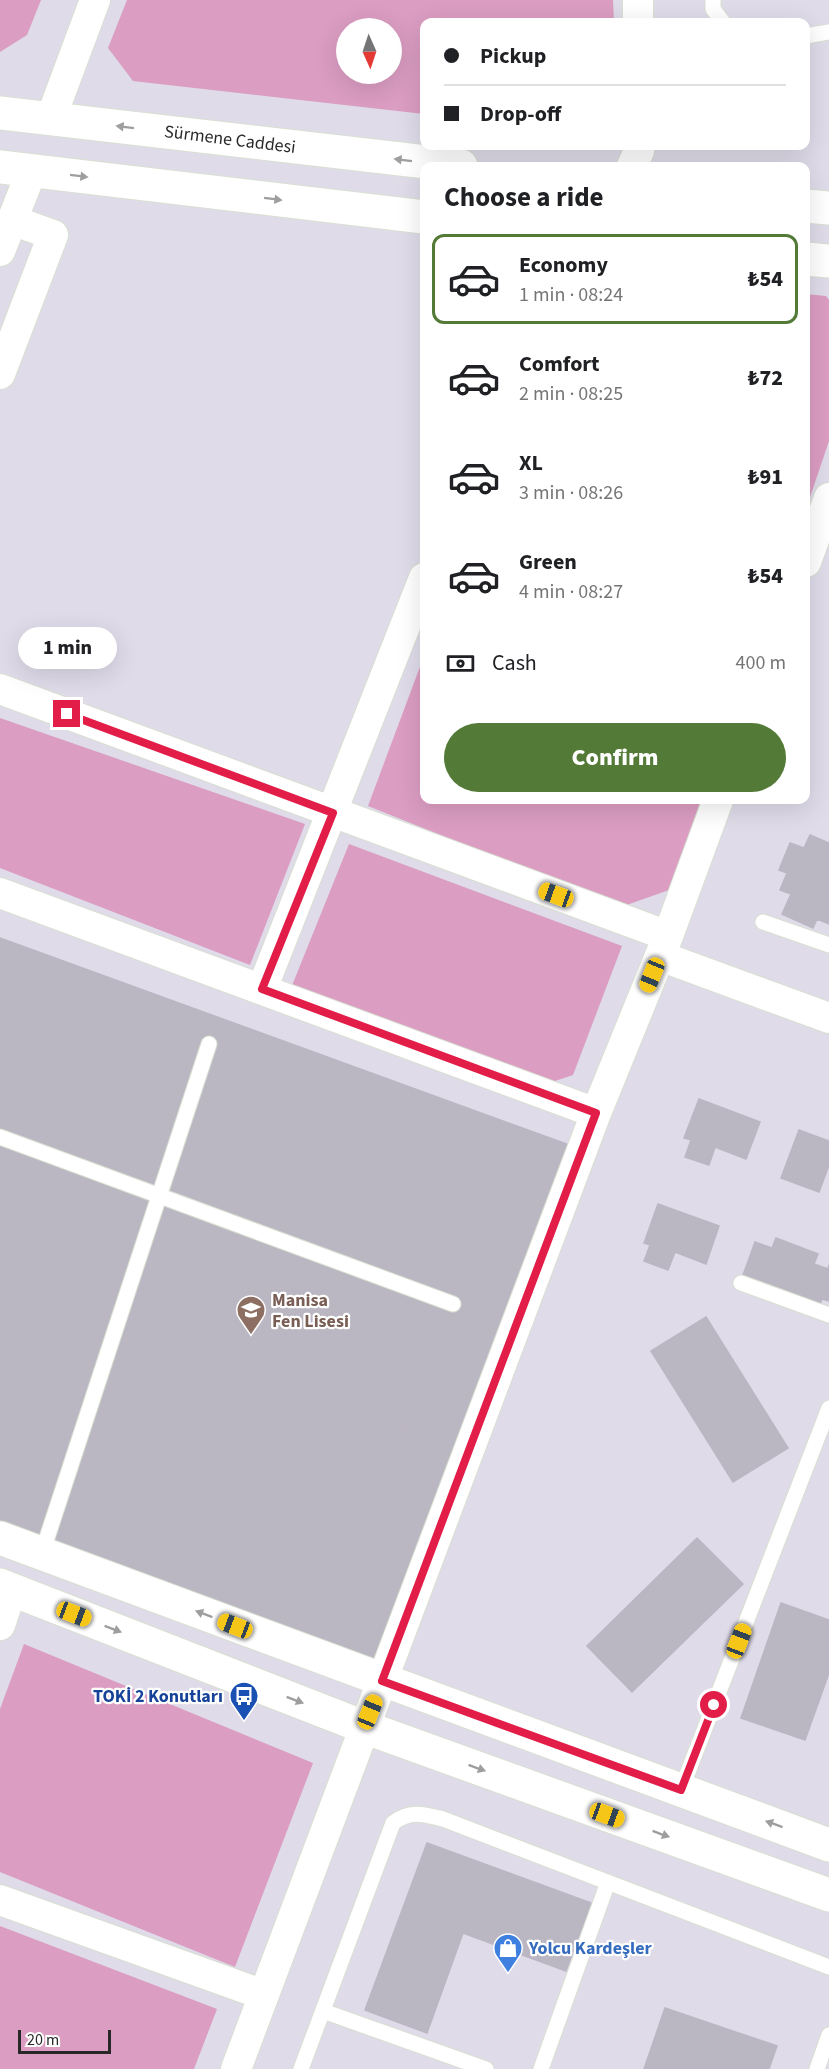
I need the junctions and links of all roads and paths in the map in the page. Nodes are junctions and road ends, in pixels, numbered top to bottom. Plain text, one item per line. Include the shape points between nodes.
1 (95, 0) edge
2 (638, 0) edge
3 (713, 0) edge
4 (638, 18) edge
5 (720, 18) edge
6 (829, 32) edge
7 (810, 35) edge
8 (0, 112) edge
9 (51, 118) junction
10 (427, 162) edge
11 (0, 167) edge
12 (32, 170) junction
13 (810, 206) edge
14 (829, 208) edge
15 (420, 217) edge
16 (12, 220) junction
17 (0, 251) edge
18 (810, 259) edge
19 (829, 261) edge
20 (0, 374) edge
21 (829, 498) edge
22 (810, 551) edge
23 (420, 588) edge
24 (0, 689) edge
25 (717, 804) edge
26 (333, 813) junction
27 (0, 893) edge
28 (763, 922) dead end
29 (829, 945) edge
30 (664, 946) junction
31 (262, 989) junction
32 (829, 1018) edge
33 (209, 1044) dead end
34 (596, 1113) junction
35 (0, 1137) edge
36 (159, 1197) junction
37 (741, 1283) dead end
38 (453, 1304) dead end
39 (829, 1315) edge
40 (829, 1408) edge
41 (0, 1538) edge
42 (42, 1553) junction
43 (6, 1587) edge
44 (0, 1625) edge
45 (382, 1681) junction
46 (364, 1727) junction
47 (681, 1790) junction
48 (829, 1845) edge
49 (608, 1882) junction
50 (829, 1895) edge
51 (0, 1900) edge
52 (829, 1967) edge
53 (264, 1995) junction
54 (323, 2011) junction
55 (829, 2035) edge
56 (236, 2069) edge
57 (301, 2069) edge
58 (484, 2069) edge
59 (541, 2069) edge
60 (817, 2069) edge

1 - 9 street
2 - 4 street
3 - 5 lane via 713,9
6 - 7 lane
8 - 9 street, Sürmene Caddesi
10 -> 9 street, Sürmene Caddesi
11 - 12 street
12 -> 15 street
12 - 16 street
13 - 14 street
16 - 17 street
16 - 20 street via 53,235
18 - 19 street
21 - 22 street
23 - 26 street
24 - 26 street
25 - 30 street
26 - 30 street
26 - 31 street
27 - 31 street
28 - 29 lane
30 - 32 street
30 - 34 street
31 - 34 street
33 - 36 lane
34 - 45 street
35 - 36 lane
36 - 38 lane
36 - 42 lane
37 - 39 lane
40 - 47 lane
41 - 42 street
45 -> 42 street
43 - 44 street
43 -> 46 street
45 - 46 street
45 - 47 street
46 -> 50 street
46 - 53 street
48 -> 47 street
49 - 52 lane
49 - 54 lane via 443,1819 404,1815 393,1823
49 - 59 lane
51 - 53 street
53 - 56 street
54 - 57 lane
54 - 58 lane
55 - 60 lane

